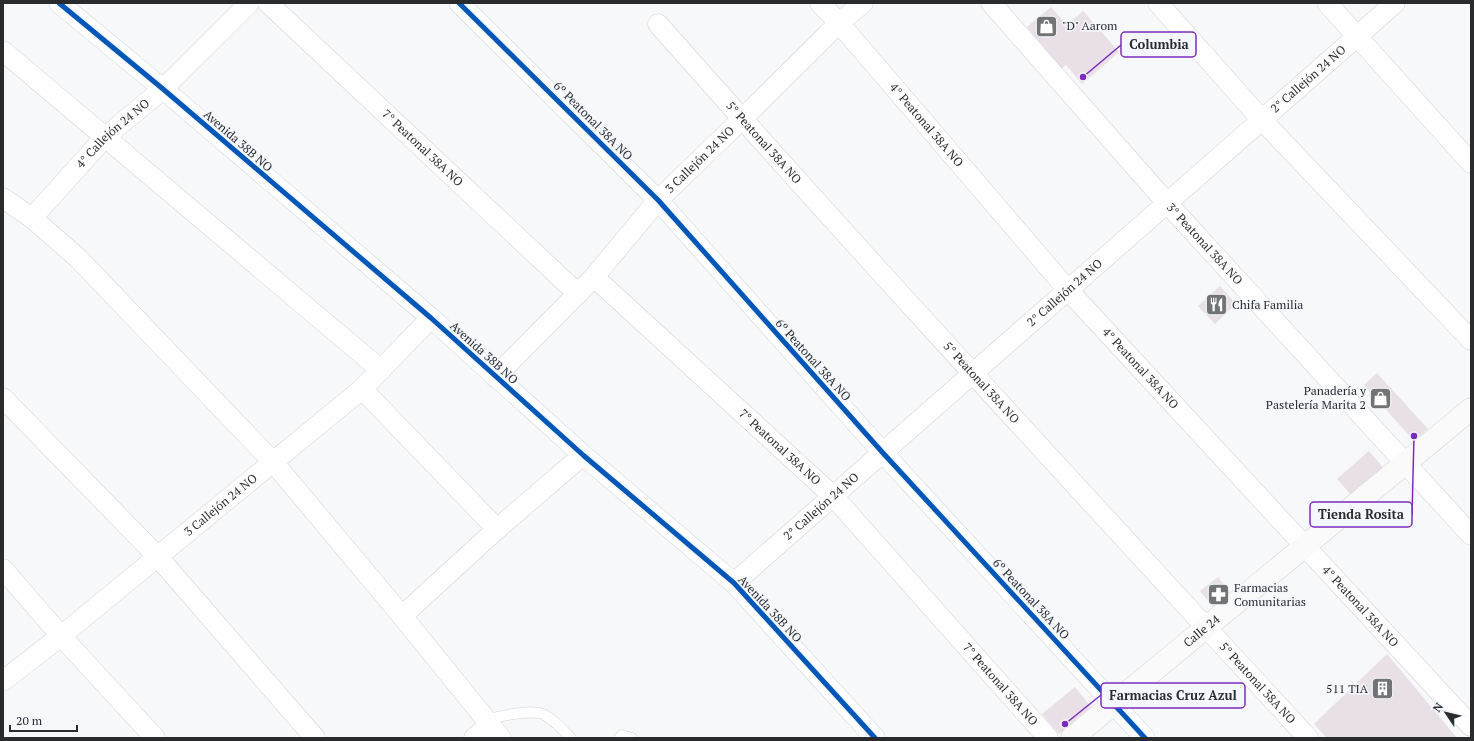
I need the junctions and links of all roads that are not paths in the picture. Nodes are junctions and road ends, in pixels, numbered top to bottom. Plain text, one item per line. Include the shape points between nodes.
1 (59, 3) edge
2 (249, 3) edge
3 (268, 3) edge
4 (459, 3) edge
5 (820, 3) edge
6 (863, 3) edge
7 (991, 3) edge
8 (1158, 3) edge
9 (1328, 3) edge
10 (1395, 3) edge
11 (838, 23) junction
12 (658, 24) dead end
13 (1357, 36) junction
14 (3, 51) edge
15 (163, 90) junction
16 (742, 119) junction
17 (1262, 120) junction
18 (105, 138) junction
19 (1471, 163) edge
20 (3, 198) edge
21 (658, 200) junction
22 (1167, 203) junction
23 (32, 218) junction
24 (594, 277) junction
25 (1068, 290) junction
26 (578, 294) junction
27 (431, 318) junction
28 (1471, 340) edge
29 (381, 370) junction
30 (973, 374) junction
31 (495, 377) junction
32 (362, 388) junction
33 (3, 398) edge
34 (1471, 409) edge
35 (883, 453) junction
36 (583, 455) junction
37 (274, 463) junction
38 (1406, 463) junction
39 (833, 496) junction
40 (497, 528) junction
41 (1471, 535) edge
42 (1305, 546) junction
43 (158, 557) junction
44 (3, 569) edge
45 (734, 583) junction
46 (402, 616) junction
47 (1206, 628) junction
48 (61, 636) junction
49 (3, 682) edge
50 (1114, 703) junction
51 (1471, 726) edge
52 (492, 727) edge
53 (154, 738) edge
54 (315, 738) edge
55 (474, 738) edge
56 (571, 738) edge
57 (619, 738) edge
58 (632, 738) edge
59 (876, 738) edge
60 (1048, 738) edge
61 (1072, 738) edge
62 (1145, 738) edge
63 (1308, 738) edge

1 - 15 street, Avenida 38B NO
2 - 15 street, 4° Callejón 24 NO
3 - 26 street, 7° Peatonal 38A NO
4 - 21 street, 6º Peatonal 38A NO
5 - 11 street, 4° Peatonal 38A NO
6 - 11 street, 3 Callejón 24 NO
7 - 22 street, 3° Peatonal 38A NO
8 - 17 street
9 - 13 street
10 - 13 street, 2° Callejón 24 NO
11 - 16 street, 3 Callejón 24 NO
11 - 25 street, 4° Peatonal 38A NO
12 - 16 street, 5° Peatonal 38A NO
13 - 17 street, 2° Callejón 24 NO
13 - 19 street
14 - 18 street
15 - 18 street, 4° Callejón 24 NO
15 - 27 street, Avenida 38B NO
16 - 21 street, 3 Callejón 24 NO
16 - 30 street, 5° Peatonal 38A NO
17 - 22 street, 2° Callejón 24 NO
17 - 28 street
18 - 23 street, 4° Callejón 24 NO
18 - 29 street
20 - 23 street
21 - 24 street, 3 Callejón 24 NO
21 - 35 street, 6º Peatonal 38A NO
22 - 25 street, 2° Callejón 24 NO
22 - 38 street, 3° Peatonal 38A NO
23 - 37 street via 78,258
24 - 26 street, 3 Callejón 24 NO
24 - 39 street, 7° Peatonal 38A NO
25 - 30 street, 2° Callejón 24 NO
25 - 42 street, 4° Peatonal 38A NO
26 - 31 street, 3 Callejón 24 NO
27 - 29 street, 3 Callejón 24 NO
27 - 31 street, Avenida 38B NO
29 - 32 street, 3 Callejón 24 NO
30 - 35 street, 2° Callejón 24 NO
30 - 47 street, 5° Peatonal 38A NO
31 - 36 street, Avenida 38B NO
32 - 37 street, 3 Callejón 24 NO
32 - 40 street
33 - 43 street
34 - 38 street, Calle 24
35 - 39 street, 2° Callejón 24 NO
35 - 50 street, 6º Peatonal 38A NO
36 - 40 street
36 - 45 street, Avenida 38B NO
37 - 43 street, 3 Callejón 24 NO
37 - 46 street
38 - 41 street, 3° Peatonal 38A NO
38 - 42 street, Calle 24
39 - 45 street, 2° Callejón 24 NO
39 - 60 street, 7° Peatonal 38A NO
40 - 46 street
42 - 47 street, Calle 24
42 - 51 street, 4° Peatonal 38A NO
43 - 48 street, 3 Callejón 24 NO
43 - 54 street
44 - 48 street
45 - 59 street, Avenida 38B NO
46 - 52 street
47 - 50 street, Calle 24
47 - 63 street, 5° Peatonal 38A NO
48 - 49 street, 3 Callejón 24 NO
48 - 53 street
50 - 61 street, Calle 24
50 - 62 street, 6º Peatonal 38A NO
52 - 55 street
52 - 56 lane via 522,713 540,713
57 - 58 lane via 622,735

